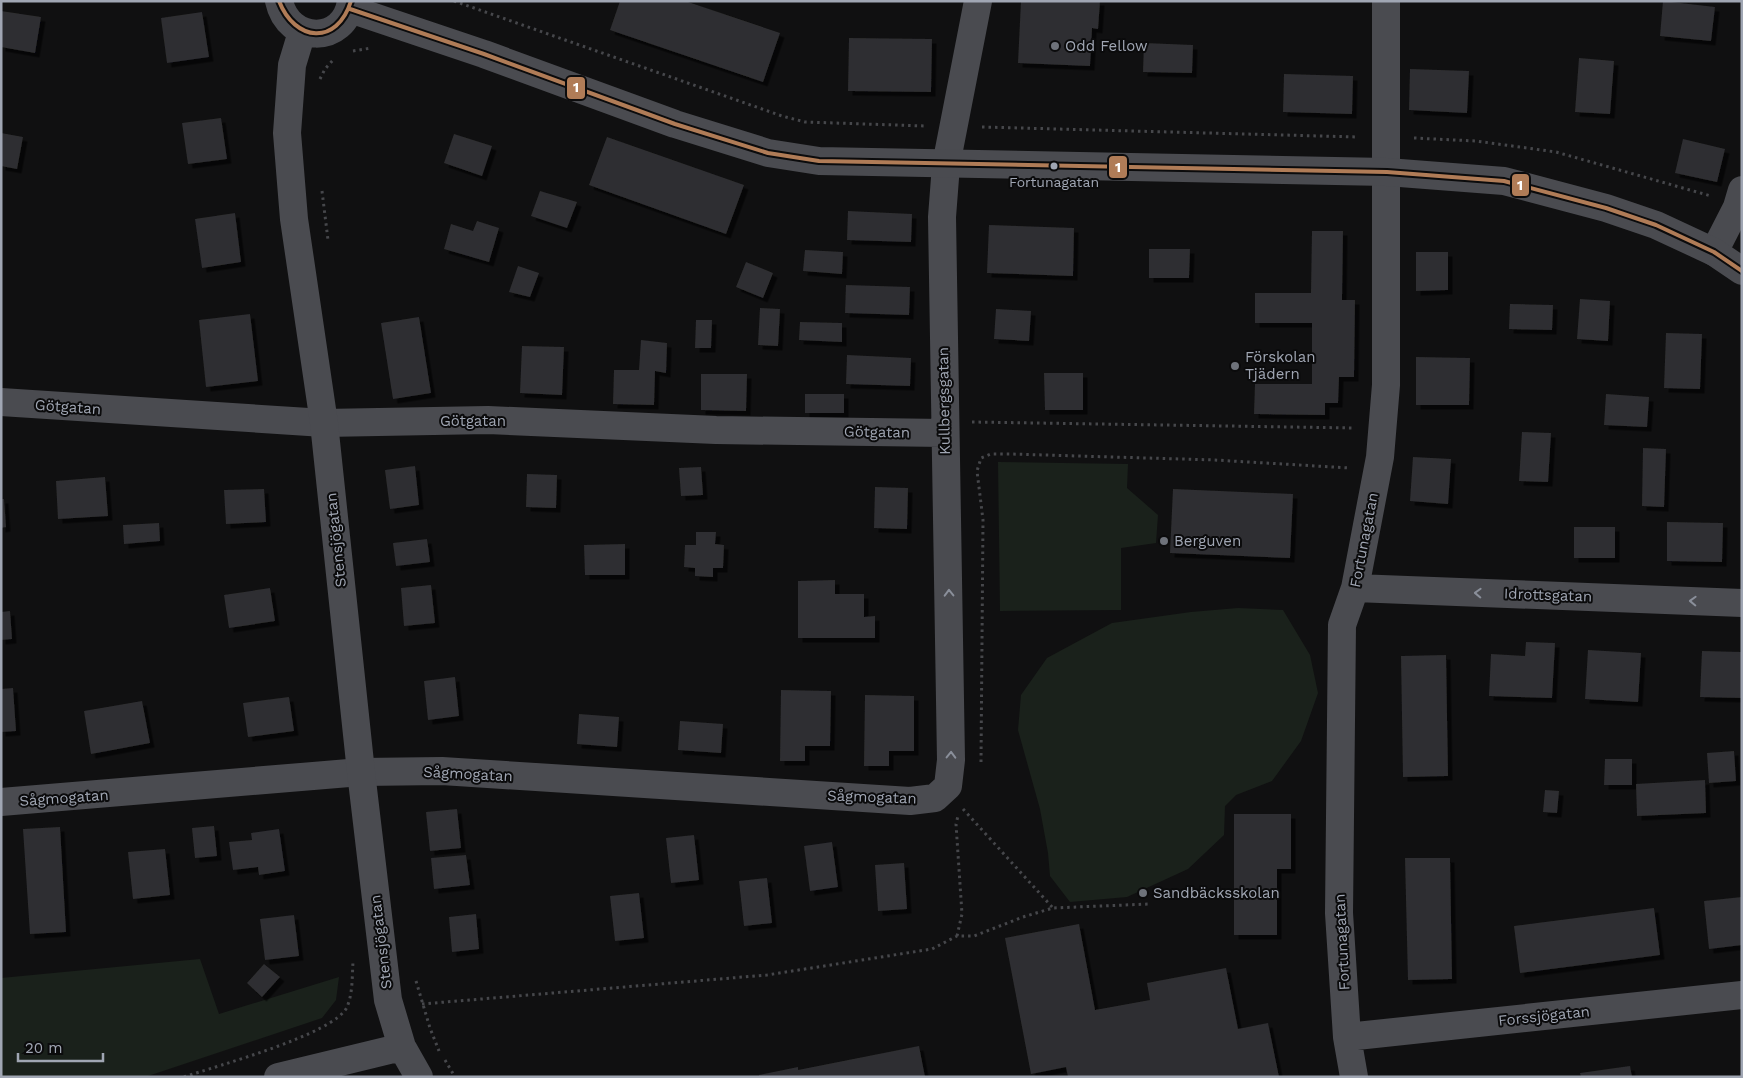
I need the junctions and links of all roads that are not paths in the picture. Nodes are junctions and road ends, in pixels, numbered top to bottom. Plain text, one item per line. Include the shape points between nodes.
1 (279, 1) edge
2 (978, 1) edge
3 (1386, 1) edge
4 (350, 5) edge
5 (302, 32) junction
6 (946, 165) junction
7 (1387, 172) junction
8 (1739, 198) edge
9 (1714, 252) junction
10 (1742, 271) edge
11 (1, 402) edge
12 (324, 423) junction
13 (944, 428) junction
14 (1355, 588) junction
15 (1742, 602) edge
16 (361, 772) junction
17 (935, 798) joint
18 (1, 802) edge
19 (1742, 995) edge
20 (1347, 1037) junction
21 (402, 1047) junction
22 (278, 1077) edge
23 (418, 1077) edge
24 (1354, 1077) edge

1 - 5 street via 286,19
2 - 6 street, Kullbergsgatan
3 - 7 street, Fortunagatan
4 - 5 street via 344,19 326,33
4 - 6 street via 675,124 768,153 819,161
5 - 12 street, Stensjögatan via 292,65 287,133 294,219
6 - 7 street
6 - 13 street, Kullbergsgatan via 942,218
7 - 9 street via 1504,181 1606,208
7 - 14 street, Fortunagatan via 1383,428
8 - 9 street
9 - 10 street
11 - 12 street, Götgatan
12 - 13 street, Götgatan via 488,420 716,430
12 - 16 street, Stensjögatan
17 -> 13 street, Kullbergsgatan via 948,786 951,760
15 -> 14 street, Idrottsgatan
14 - 20 street, Fortunagatan via 1342,626 1339,913
16 - 17 street, Sågmogatan via 442,771 910,801
16 - 18 street, Sågmogatan
16 - 21 street, Stensjögatan via 388,1000
19 - 20 street, Forssjögatan
20 - 24 street, Fortunagatan
21 - 22 street
21 - 23 street, Stensjögatan

